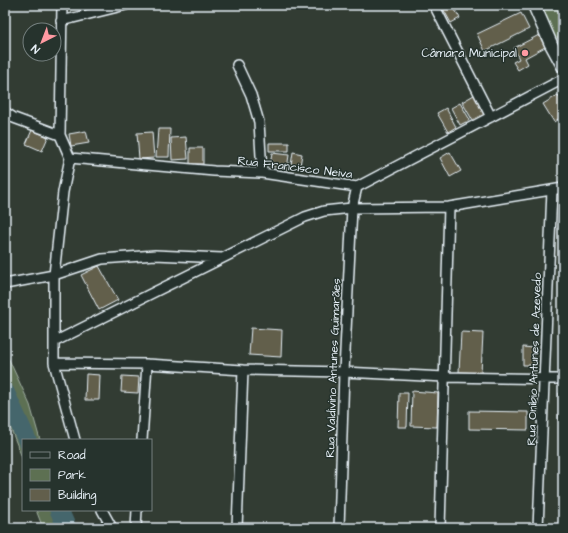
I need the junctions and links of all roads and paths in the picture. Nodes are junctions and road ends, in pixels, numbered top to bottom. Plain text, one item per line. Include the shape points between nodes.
1 (62, 5) edge
2 (126, 5) edge
3 (434, 5) edge
4 (534, 5) edge
5 (61, 21) junction
6 (237, 65) dead end
7 (563, 66) edge
8 (563, 79) edge
9 (5, 112) edge
10 (491, 117) junction
11 (60, 135) junction
12 (70, 158) junction
13 (262, 173) junction
14 (357, 187) junction
15 (563, 188) edge
16 (552, 190) junction
17 (449, 207) junction
18 (352, 208) junction
19 (224, 258) junction
20 (54, 275) junction
21 (5, 284) edge
22 (54, 342) junction
23 (54, 362) junction
24 (147, 364) junction
25 (243, 370) junction
26 (344, 372) junction
27 (445, 377) junction
28 (545, 378) junction
29 (563, 379) edge
30 (75, 439) edge
31 (142, 439) edge
32 (103, 511) edge
33 (137, 511) edge
34 (112, 528) edge
35 (136, 528) edge
36 (237, 528) edge
37 (339, 528) edge
38 (440, 528) edge
39 (538, 528) edge

1 - 5 street
2 - 5 street
3 - 10 street
4 - 7 street
5 - 11 street
6 - 13 street via 251,95 259,122
8 - 10 street, Rua Francisco Neiva
9 - 11 street via 14,118
10 - 14 street, Rua Francisco Neiva
11 - 12 street
12 - 13 street, Rua Francisco Neiva
12 - 20 street via 62,199
13 - 14 street, Rua Francisco Neiva
14 - 18 street, Rua Valdivino Antunes Guimarães
15 - 16 street
16 - 17 street
16 - 28 street, Rua Oníbio Antunes de Azevedo
17 - 18 street
17 - 27 street
18 - 19 street via 306,217
18 - 26 street, Rua Valdivino Antunes Guimarães
19 - 20 street via 155,255 102,259
19 - 22 street
20 - 21 street
20 - 22 street
22 - 23 street
23 - 24 street
23 - 30 street
24 - 25 street
24 - 31 street
25 - 26 street
25 - 36 street
26 - 27 street
26 - 37 street, Rua Valdivino Antunes Guimarães
27 - 28 street
27 - 38 street
28 - 29 street
28 - 39 street, Rua Oníbio Antunes de Azevedo
32 - 34 street
33 - 35 street

